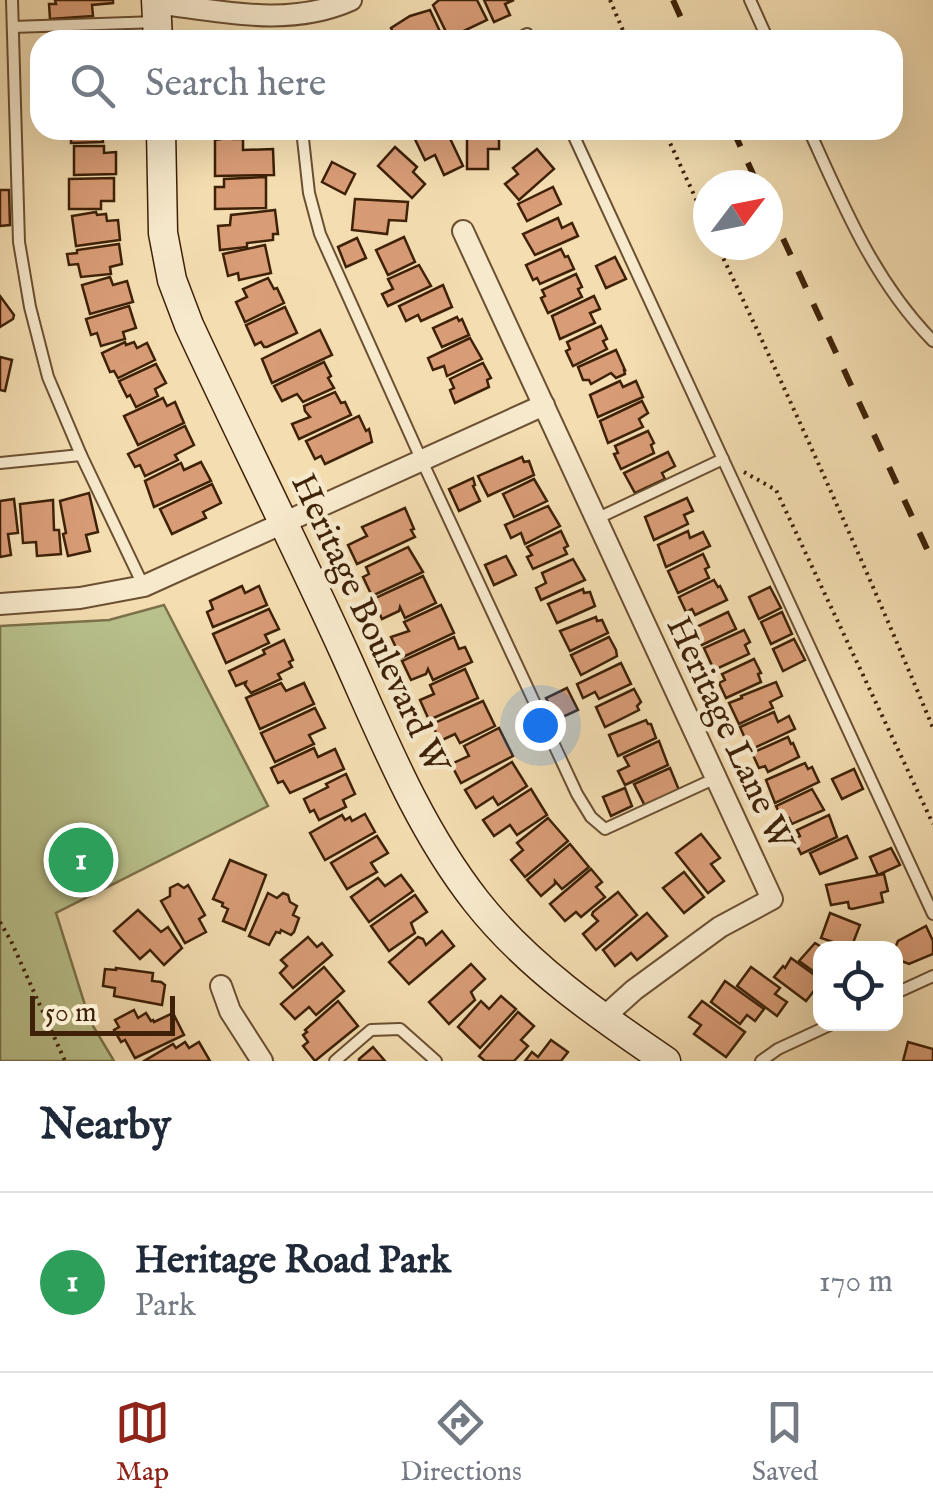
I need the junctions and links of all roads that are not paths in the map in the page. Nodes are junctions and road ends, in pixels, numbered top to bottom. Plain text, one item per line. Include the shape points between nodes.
1 (12, 0) edge
2 (351, 0) edge
3 (750, 0) edge
4 (157, 16) edge
5 (13, 27) junction
6 (764, 30) edge
7 (160, 140) edge
8 (303, 140) edge
9 (576, 140) edge
10 (814, 140) edge
11 (463, 231) dead end
12 (933, 341) edge
13 (544, 406) junction
14 (81, 455) junction
15 (723, 459) junction
16 (422, 460) junction
17 (0, 463) edge
18 (596, 519) junction
19 (283, 523) junction
20 (144, 586) junction
21 (0, 604) edge
22 (716, 778) junction
23 (933, 914) edge
24 (933, 976) edge
25 (221, 986) dead end
26 (903, 990) edge
27 (603, 1018) junction
28 (817, 1031) edge
29 (262, 1061) edge
30 (335, 1061) edge
31 (436, 1061) edge
32 (666, 1061) edge
33 (761, 1061) edge

1 - 5 lane
2 - 4 street via 311,14
3 - 6 lane
4 - 5 lane
5 - 14 lane via 20,242 30,307 48,377
7 - 19 street, Heritage Boulevard W via 163,233 172,280
8 - 16 lane via 320,234
9 - 15 lane
10 - 12 lane via 872,262
11 - 13 street, Heritage Lane W
13 - 16 street
13 - 18 street, Heritage Lane W
14 - 17 lane
14 - 20 lane
15 - 18 lane
15 - 23 lane
16 - 19 street
16 - 22 lane via 591,817 605,828
18 - 22 street, Heritage Lane W
19 - 20 street
19 - 27 street, Heritage Boulevard W via 446,858 510,938
20 - 21 street
22 - 27 street, Heritage Lane W via 772,900 720,927
24 - 26 lane
25 - 29 street
27 - 32 street, Heritage Boulevard W
28 - 33 lane
30 - 31 lane via 370,1030 400,1029

